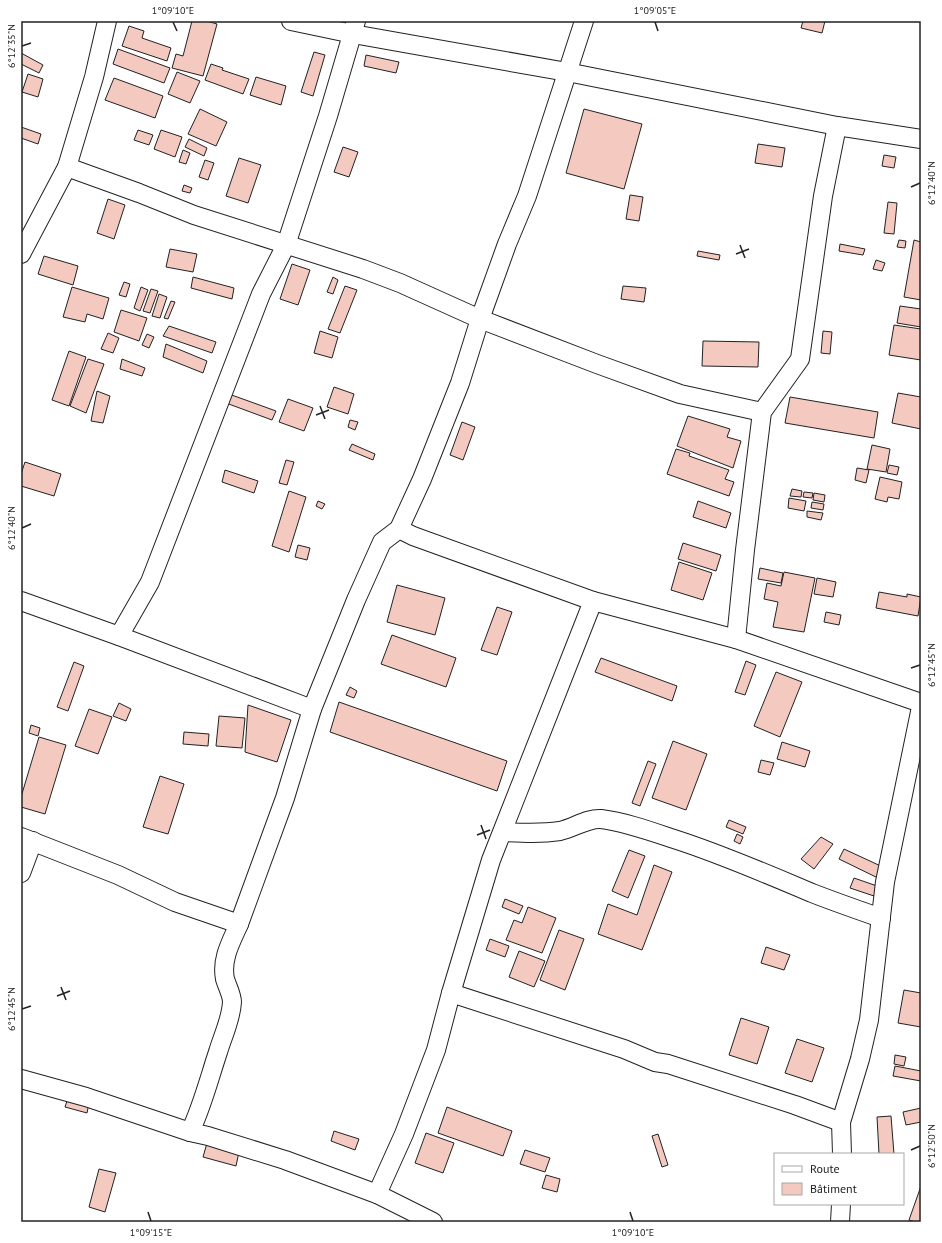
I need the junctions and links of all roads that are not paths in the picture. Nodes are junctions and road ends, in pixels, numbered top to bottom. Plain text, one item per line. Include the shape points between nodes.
1 (107, 21) edge
2 (291, 21) edge
3 (584, 21) edge
4 (355, 28) edge
5 (567, 72) junction
6 (838, 126) junction
7 (921, 139) edge
8 (67, 167) junction
9 (286, 246) junction
10 (21, 254) edge
11 (480, 319) junction
12 (762, 412) junction
13 (399, 529) junction
14 (21, 601) edge
15 (593, 601) junction
16 (119, 636) junction
17 (736, 639) junction
18 (921, 703) edge
19 (921, 707) edge
20 (312, 709) junction
21 (503, 832) junction
22 (27, 839) edge
23 (21, 873) edge
24 (881, 918) junction
25 (239, 924) junction
26 (451, 993) junction
27 (21, 1079) edge
28 (841, 1122) junction
29 (190, 1132) junction
30 (842, 1153) edge
31 (377, 1194) junction
32 (841, 1205) edge
33 (433, 1222) edge
34 (840, 1222) edge

1 - 8 street
2 - 4 street
3 - 5 street
4 - 5 street
4 - 9 street
5 - 6 street
5 - 11 street via 527,196 506,244
6 - 7 street
6 - 12 street via 823,196 800,358
8 - 9 street via 139,192 194,215
8 - 10 street
9 - 11 street via 348,264 400,283
9 - 16 street via 261,294 150,582
11 - 12 street via 680,394
11 - 13 street via 460,383
12 - 17 street
13 - 15 street
13 - 20 street via 382,542
14 - 16 street
15 - 17 street
15 - 21 street
16 - 20 street
17 - 18 street
19 - 24 street via 885,882
20 - 25 street via 285,798
21 - 24 street via 540,834 562,831 589,820 600,819 635,827 708,851
21 - 26 street via 491,860
22 - 23 street
22 - 25 street via 118,875 175,902
24 - 28 street via 869,1020
25 - 29 street via 227,950 224,966 232,1000 230,1013
26 - 28 street
26 - 31 street via 436,1050 404,1134
27 - 29 street via 86,1097
28 - 30 street
29 - 31 street via 285,1160
31 - 33 street
32 - 34 street

